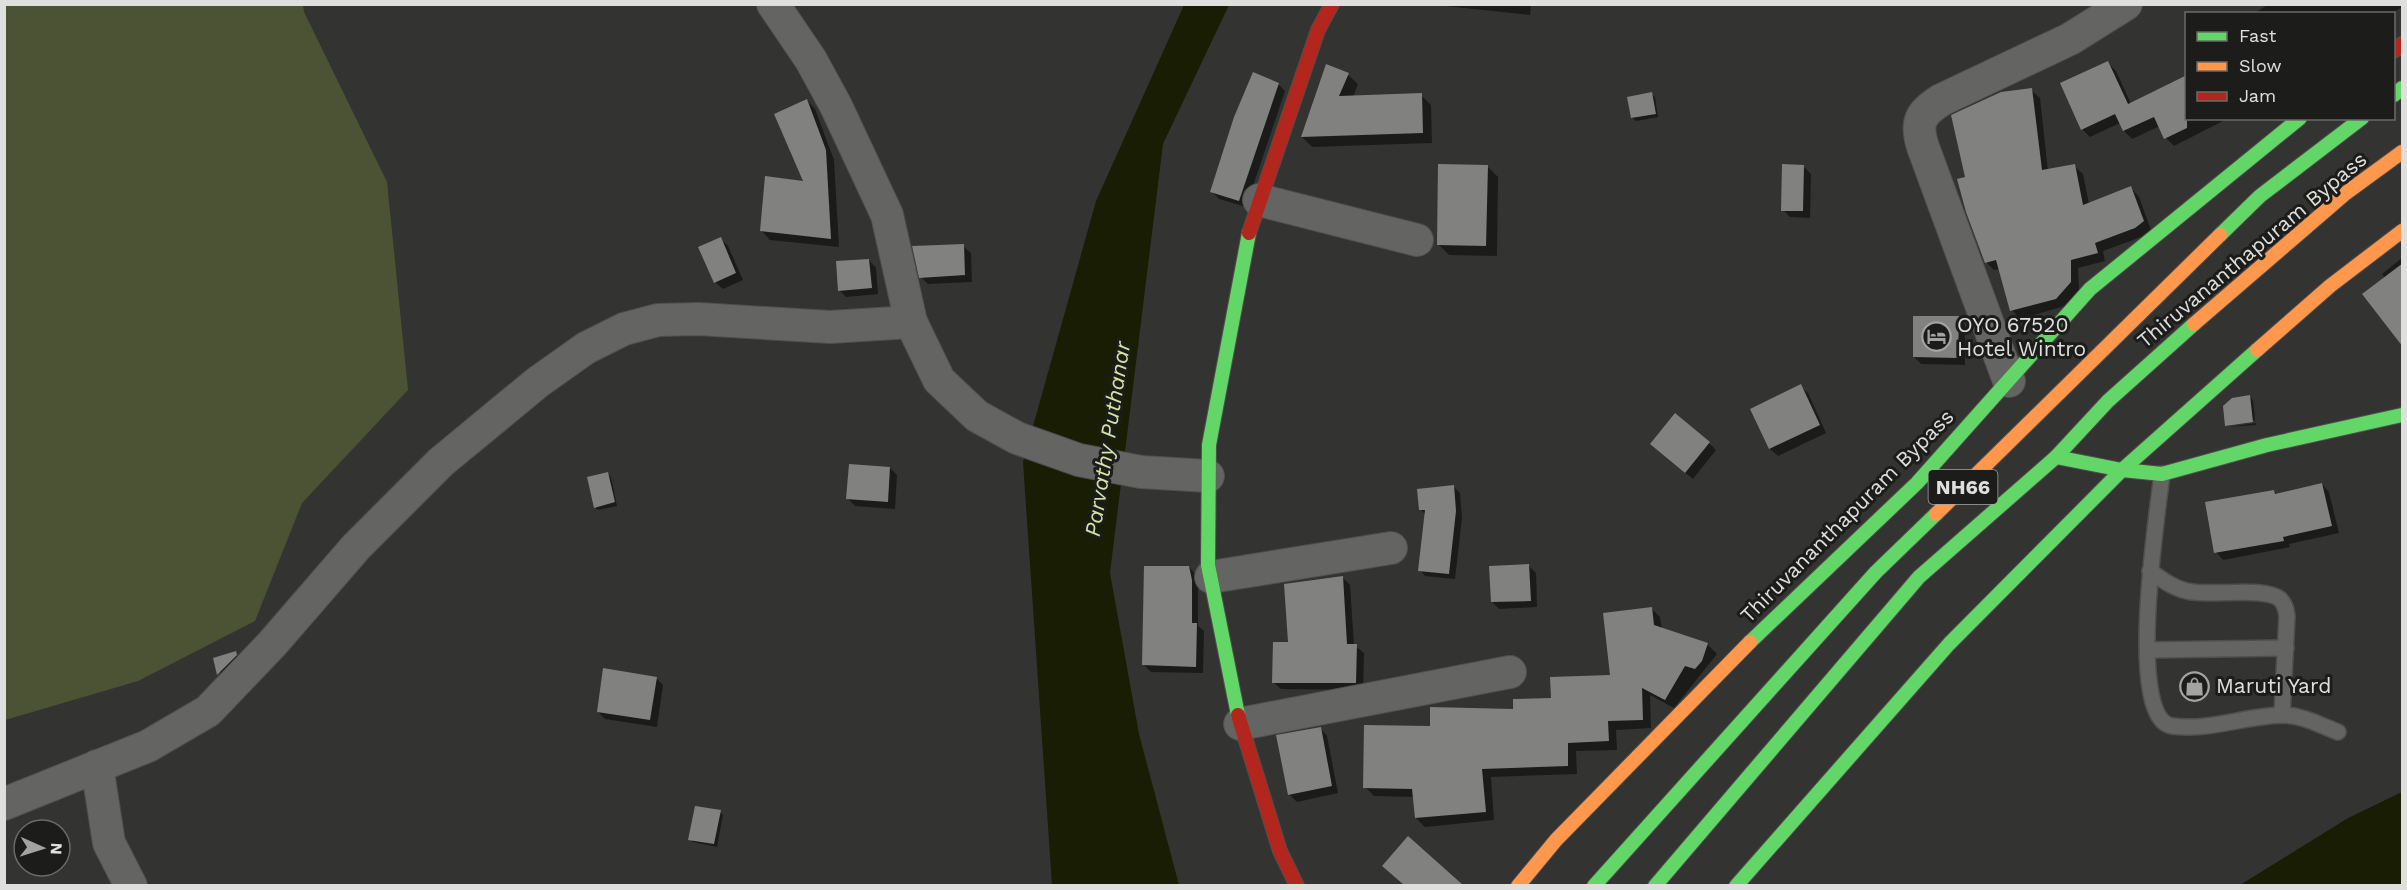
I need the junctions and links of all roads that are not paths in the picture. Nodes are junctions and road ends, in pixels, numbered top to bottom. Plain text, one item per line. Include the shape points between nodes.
1 (773, 4) edge
2 (1332, 4) edge
3 (2126, 4) edge
4 (2298, 120) edge
5 (2359, 120) edge
6 (2403, 152) edge
7 (1259, 200) junction
8 (2403, 231) edge
9 (1417, 240) dead end
10 (911, 322) junction
11 (2009, 381) junction
12 (2403, 415) edge
13 (2056, 457) junction
14 (2122, 470) junction
15 (2162, 474) junction
16 (1208, 476) junction
17 (1390, 548) dead end
18 (2150, 571) junction
19 (1211, 577) junction
20 (2286, 648) junction
21 (2148, 650) junction
22 (1510, 672) dead end
23 (2283, 715) junction
24 (1240, 724) junction
25 (2338, 732) dead end
26 (97, 766) junction
27 (4, 804) edge
28 (131, 885) edge
29 (1297, 885) edge
30 (1518, 885) edge
31 (1593, 885) edge
32 (1655, 885) edge
33 (1736, 885) edge

1 - 10 street via 836,106 887,215
2 - 7 main road via 1318,30
3 - 11 street via 2070,39 1941,100 1920,118 1923,147
4 - 11 main road, Thiruvananthapuram Bypass via 2090,289
5 - 31 main road, Thiruvananthapuram Bypass / NH66 via 2260,196 1876,572
6 - 13 main road, Thiruvananthapuram Bypass / NH66 via 2346,193 2222,298 2108,401
7 - 9 street
7 - 16 main road via 1251,223 1209,445
8 - 14 main road via 2330,286
10 - 16 street via 939,380 977,416 1017,438 1078,460 1141,472
10 - 26 street via 830,327 658,320 624,329 586,348 441,462 356,547 272,645 208,711 148,746
11 - 30 main road, Thiruvananthapuram Bypass via 1917,483 1719,671 1556,840
12 - 15 main road via 2267,445
13 - 14 main road
13 - 32 main road, Thiruvananthapuram Bypass / NH66 via 1919,576
14 - 15 main road
14 - 33 main road via 1949,644
15 - 18 lane
16 - 19 main road
17 - 19 street
18 - 20 lane via 2189,592 2263,594 2280,599 2286,607
18 - 21 lane
19 - 24 main road
20 - 21 lane
20 - 23 lane
21 - 23 lane via 2154,704 2159,718 2169,726 2211,725
22 - 24 street
23 - 25 lane
24 - 29 main road via 1280,851
26 - 27 street
26 - 28 street via 109,843

